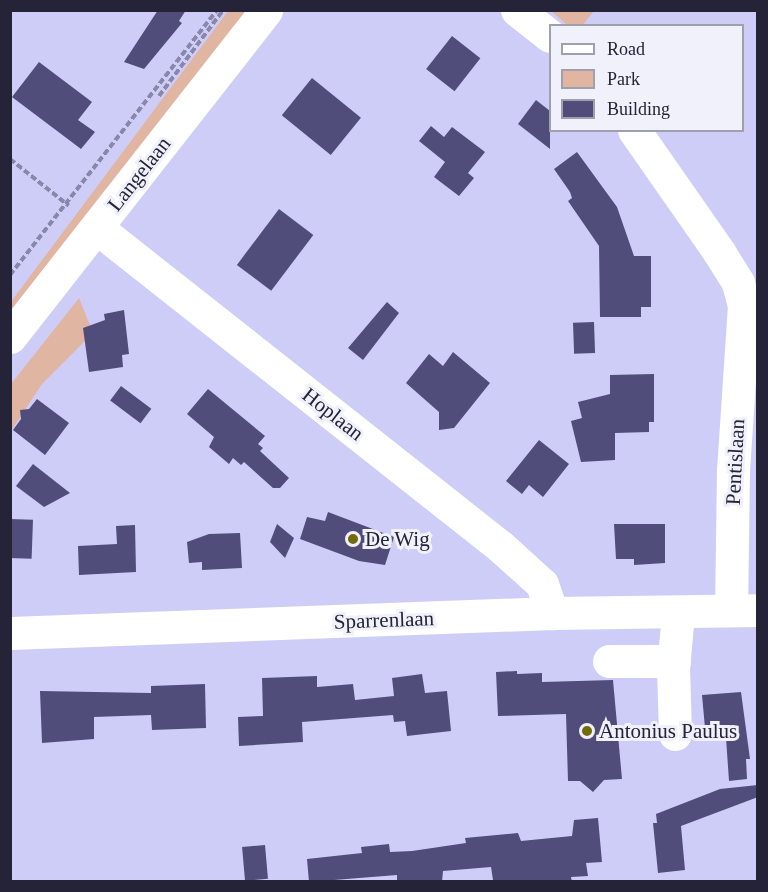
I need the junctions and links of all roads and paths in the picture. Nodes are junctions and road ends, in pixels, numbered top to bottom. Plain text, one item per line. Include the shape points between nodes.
1 (217, 10) edge
2 (266, 10) edge
3 (517, 10) edge
4 (549, 35) edge
5 (635, 132) edge
6 (10, 159) edge
7 (68, 205) junction
8 (97, 228) junction
9 (10, 275) edge
10 (10, 337) edge
11 (744, 610) edge
12 (552, 613) junction
13 (678, 614) junction
14 (10, 633) edge
15 (609, 661) dead end
16 (674, 661) junction
17 (675, 734) dead end

1 - 7 path
2 - 8 street, Langelaan
3 - 4 street
5 - 11 street, Pentislaan via 719,252 738,283 744,305 733,470
6 - 7 path
7 - 8 path
7 - 9 path
8 - 10 street, Langelaan
8 - 12 street, Hoplaan via 501,547 542,584
11 - 13 street, Sparrenlaan
12 - 13 street, Sparrenlaan
12 - 14 street, Sparrenlaan
13 - 16 street
15 - 16 street
16 - 17 street

